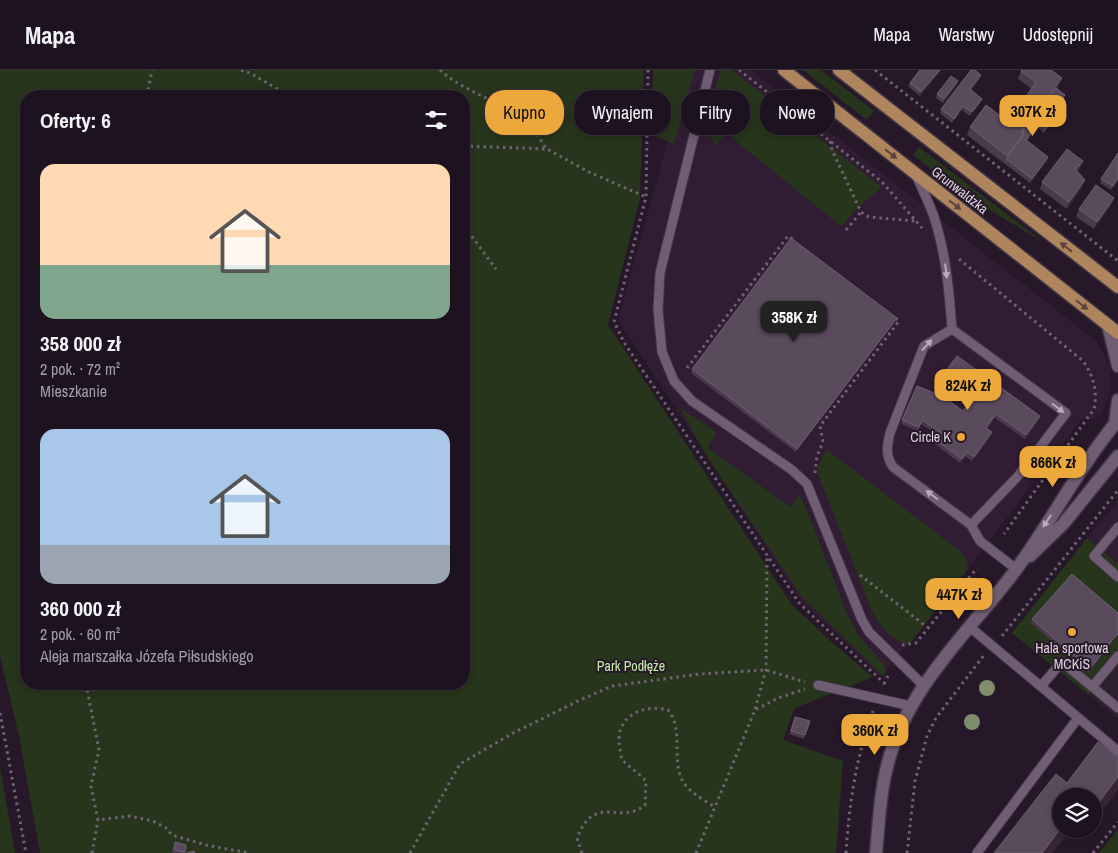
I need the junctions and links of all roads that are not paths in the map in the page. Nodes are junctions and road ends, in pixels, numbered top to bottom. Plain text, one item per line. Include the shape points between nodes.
1 (710, 70) edge
2 (784, 70) edge
3 (839, 70) edge
4 (916, 174) junction
5 (1118, 287) edge
6 (952, 329) junction
7 (1113, 329) edge
8 (1118, 366) edge
9 (1118, 400) edge
10 (1116, 422) edge
11 (1118, 456) edge
12 (971, 524) junction
13 (1118, 527) edge
14 (1016, 569) junction
15 (1118, 576) edge
16 (971, 628) junction
17 (1118, 656) edge
18 (818, 685) road end
19 (923, 685) junction
20 (1041, 686) junction
21 (1092, 687) junction
22 (912, 706) junction
23 (1118, 708) edge
24 (1078, 718) junction
25 (1118, 751) edge
26 (876, 853) edge
27 (977, 853) edge

1 - 19 lane via 660,273 658,310 662,352 674,381 692,400 807,484 862,620 869,632
2 -> 4 main road, Grunwaldzka
5 -> 3 main road, Grunwaldzka
4 -> 6 lane via 942,245
4 -> 7 main road, Grunwaldzka
12 -> 6 lane via 893,467 887,458 890,433 924,346
6 -> 12 lane via 1066,413 1019,475
7 - 8 street
9 - 10 street
10 -> 14 street
11 - 14 street via 1064,523
12 - 14 lane via 980,541
13 - 15 lane via 1094,556
14 - 16 street
16 - 19 street
16 - 20 lane
17 - 21 lane
18 - 22 lane
19 - 22 street
20 - 21 lane via 1062,662
20 - 24 lane
21 - 23 lane
22 - 26 street via 888,762
24 - 25 lane
24 - 27 lane

